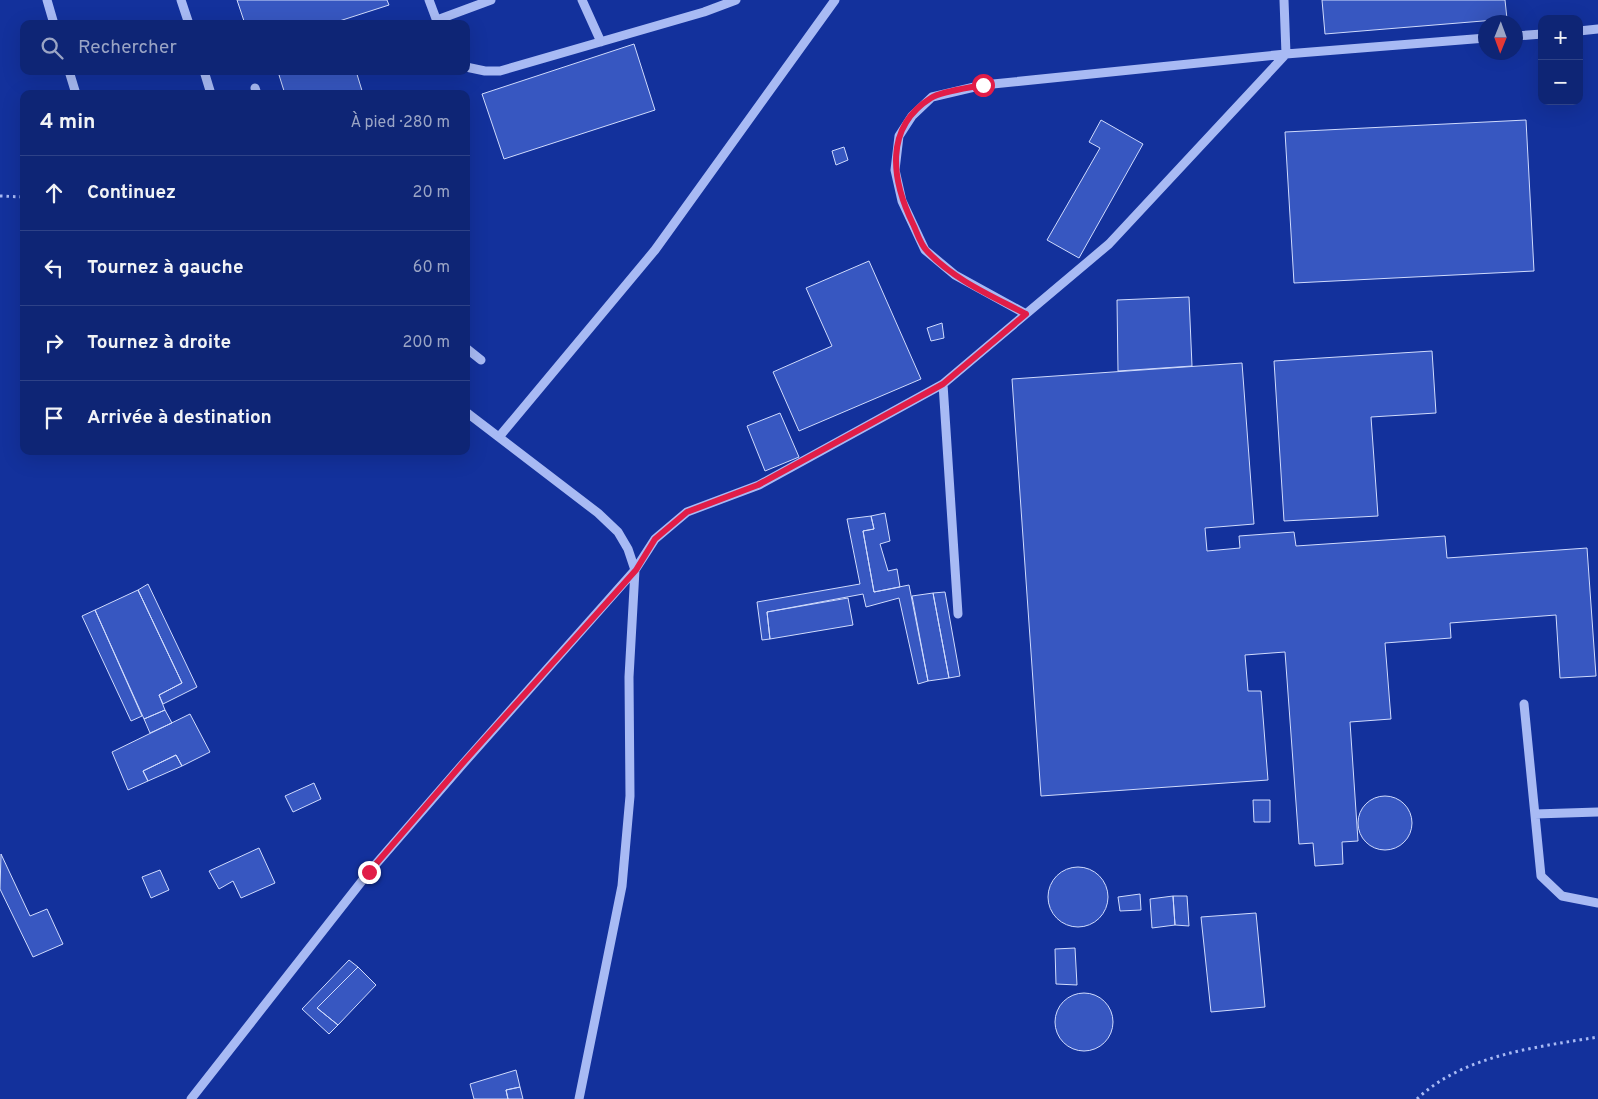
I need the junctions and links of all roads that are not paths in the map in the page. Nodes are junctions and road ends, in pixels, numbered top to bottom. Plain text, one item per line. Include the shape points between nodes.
1 (47, 0) edge
2 (181, 0) edge
3 (430, 0) edge
4 (491, 0) edge
5 (582, 0) edge
6 (736, 0) edge
7 (835, 0) edge
8 (1284, 0) edge
9 (53, 20) edge
10 (188, 20) edge
11 (437, 20) edge
12 (443, 20) edge
13 (1598, 29) edge
14 (1583, 31) edge
15 (1538, 34) edge
16 (1523, 35) edge
17 (1478, 39) edge
18 (601, 42) junction
19 (1286, 54) junction
20 (470, 68) edge
21 (70, 75) edge
22 (205, 75) edge
23 (75, 90) edge
24 (210, 90) edge
25 (1026, 314) junction
26 (470, 351) edge
27 (481, 360) dead end
28 (943, 384) junction
29 (470, 415) edge
30 (499, 437) junction
31 (636, 570) junction
32 (958, 614) dead end
33 (1524, 704) dead end
34 (1598, 812) edge
35 (1536, 814) junction
36 (1598, 903) edge
37 (191, 1099) edge
38 (579, 1099) edge

1 - 9 street
2 - 10 street
3 - 11 street
4 - 12 street
5 - 18 street
6 - 18 street
7 - 30 street via 655,250
8 - 19 street
13 - 14 street
15 - 16 street
17 - 19 street
18 - 20 street via 500,71
19 - 25 street via 1109,244
19 - 25 street via 983,85 932,98 912,116 899,136 895,170 902,201 925,250 955,276
21 - 23 street
22 - 24 street
25 - 28 street
26 - 27 street
28 - 31 street via 758,485 687,512 655,539
28 - 32 street
29 - 30 street
30 - 31 street via 618,532
31 - 37 street via 369,872
31 - 38 street via 629,677 630,796 622,886
33 - 35 street
34 - 35 street
35 - 36 street via 1540,876 1562,896

